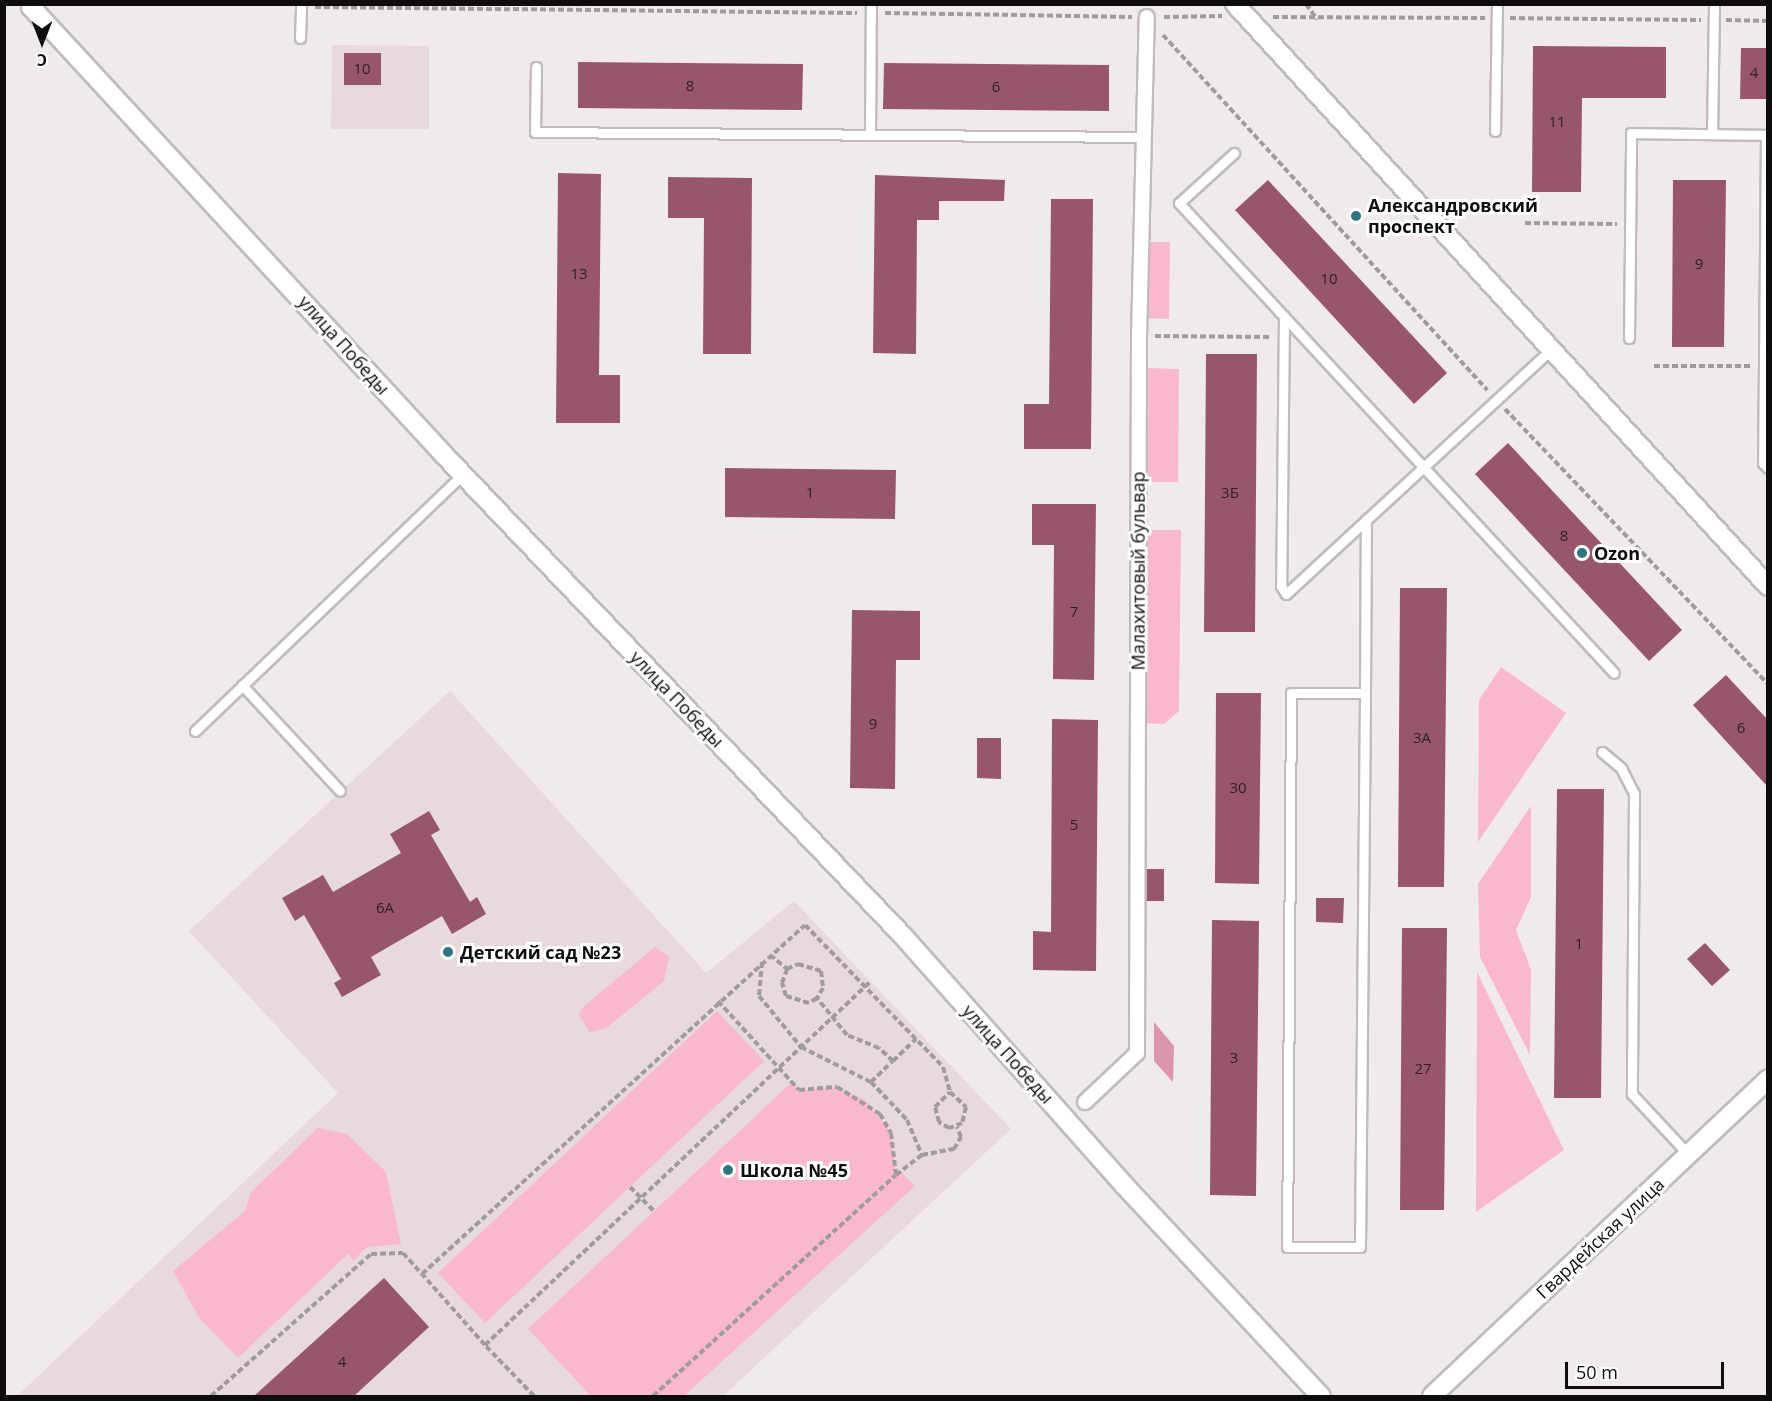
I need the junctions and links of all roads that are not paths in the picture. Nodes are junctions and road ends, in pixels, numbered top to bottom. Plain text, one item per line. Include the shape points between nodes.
1 (35, 4) edge
2 (1497, 4) edge
3 (1714, 4) edge
4 (301, 6) edge
5 (871, 9) edge
6 (1229, 10) edge
7 (1147, 17) road end
8 (300, 38) dead end
9 (536, 67) dead end
10 (1495, 131) dead end
11 (1712, 134) junction
12 (870, 135) junction
13 (1766, 135) edge
14 (1142, 137) junction
15 (1234, 153) dead end
16 (1284, 316) junction
17 (1629, 338) dead end
18 (1548, 352) junction
19 (1423, 467) junction
20 (1767, 468) edge
21 (463, 474) junction
22 (1366, 520) junction
23 (1767, 586) edge
24 (1614, 674) dead end
25 (242, 685) junction
26 (1365, 693) junction
27 (195, 730) dead end
28 (1602, 752) dead end
29 (340, 791) dead end
30 (1767, 1078) edge
31 (1085, 1102) dead end
32 (1688, 1154) junction
33 (1322, 1396) edge
34 (1432, 1396) edge

1 - 21 street, улица Победы via 31,7
2 - 10 lane
3 - 11 lane
4 - 8 lane
5 - 12 lane
6 - 18 street
7 - 14 street, Малахитовый бульвар
9 - 12 lane via 536,132
11 - 13 lane
11 - 17 lane via 1631,133
12 - 14 lane
13 - 20 lane via 1763,463
14 - 31 street, Малахитовый бульвар via 1137,1053
15 - 16 lane via 1179,203
16 - 19 lane
16 - 22 lane via 1281,586 1286,594
18 - 19 lane
18 - 23 street
19 - 22 lane
19 - 24 lane
21 - 25 lane
21 - 33 street, улица Победы via 903,936 1123,1184
22 - 26 lane
25 - 27 lane
25 - 29 lane
26 - 26 lane via 1291,693 1287,1247 1360,1247
28 - 32 lane via 1621,768 1634,792 1632,1094
30 - 32 street, Гвардейская улица
32 - 34 street, Гвардейская улица

